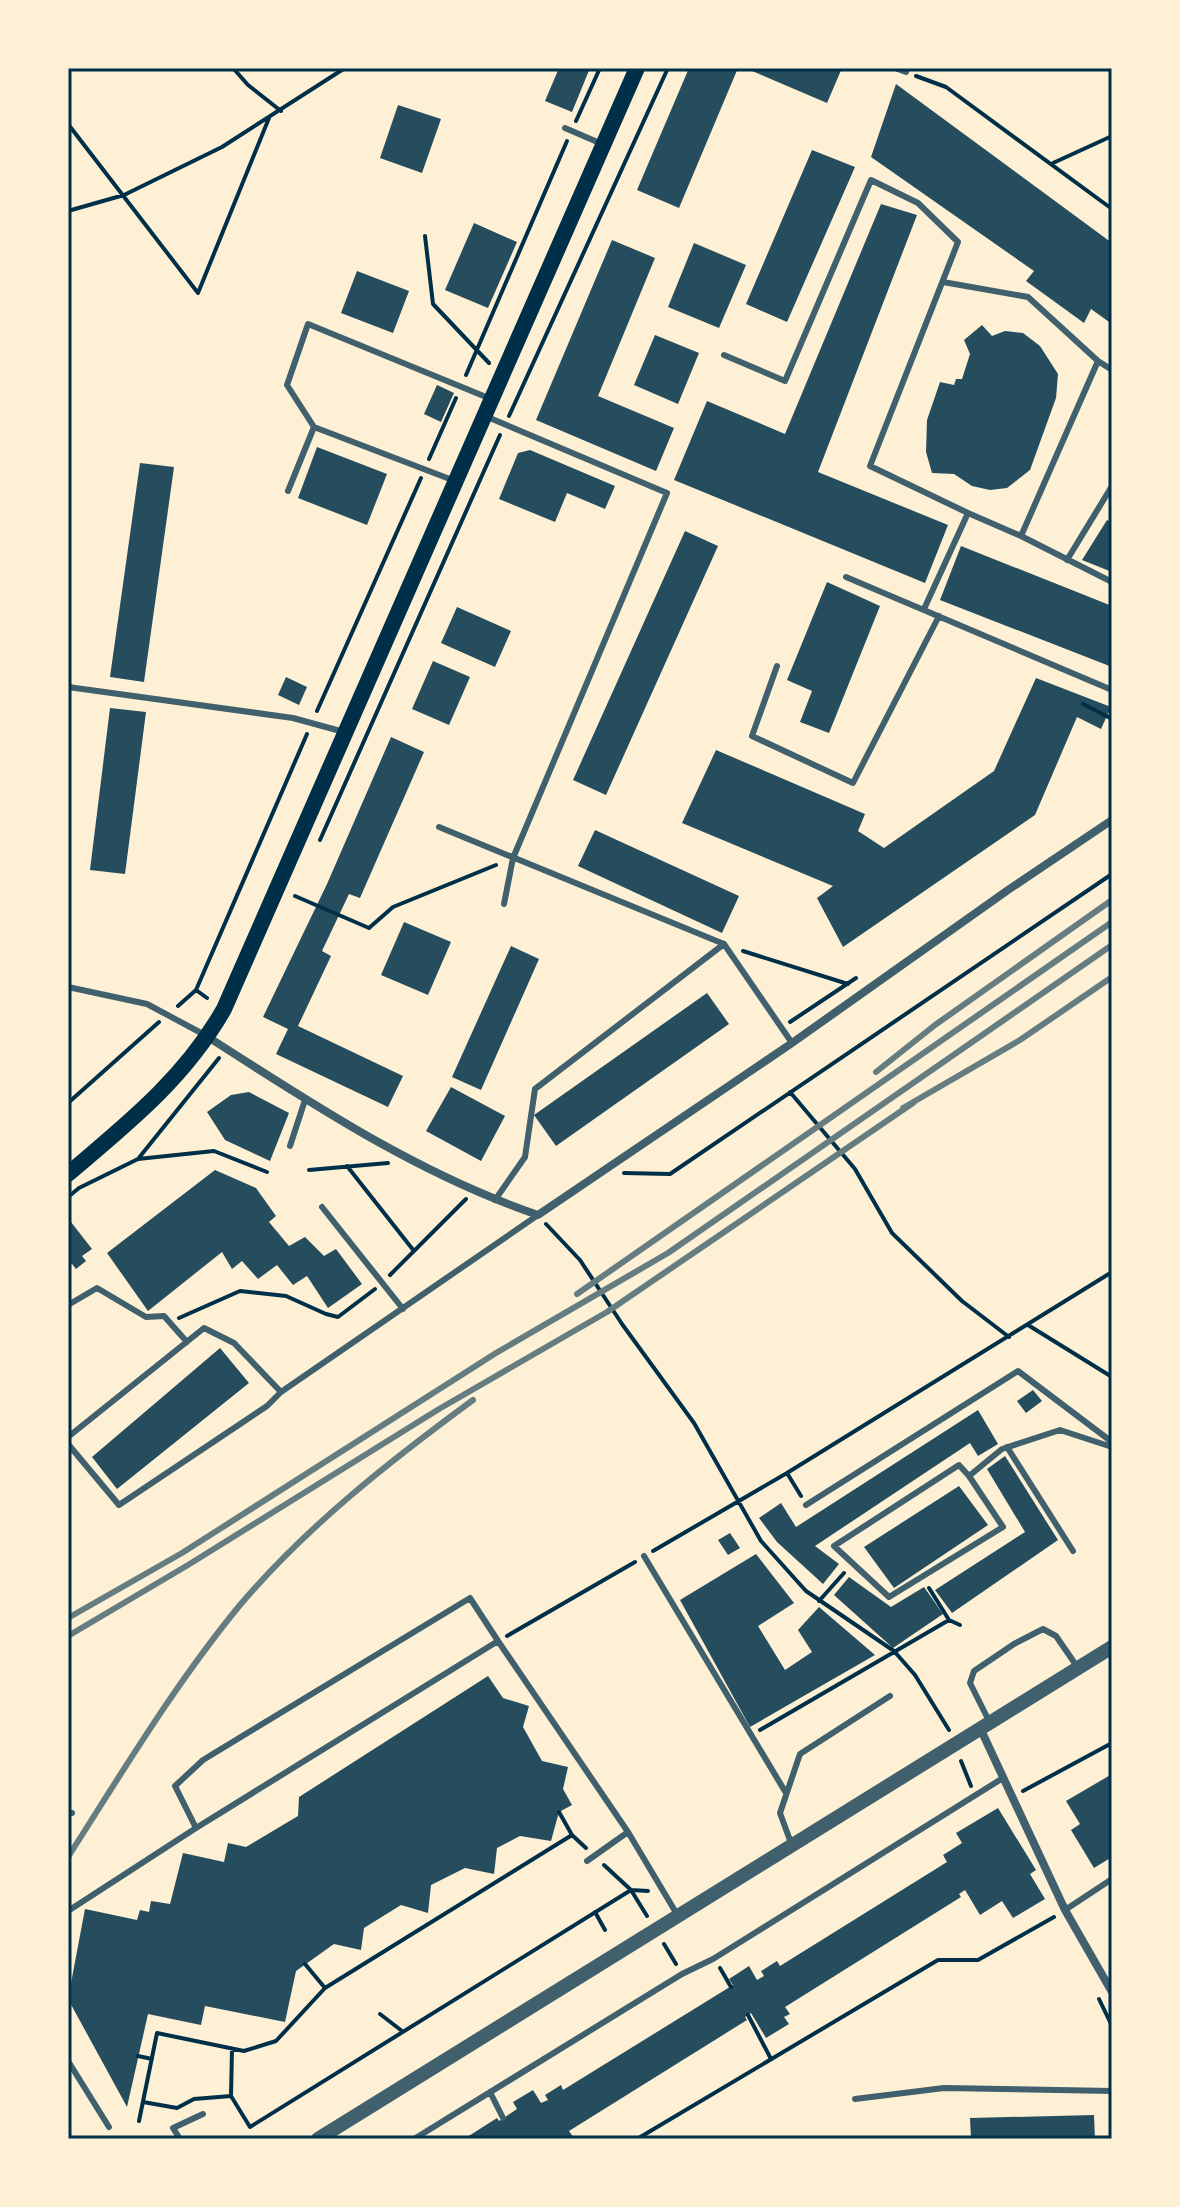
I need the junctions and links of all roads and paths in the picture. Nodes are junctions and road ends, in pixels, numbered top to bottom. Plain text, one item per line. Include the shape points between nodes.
1 (233, 68) edge
2 (345, 68) edge
3 (600, 68) edge
4 (637, 68) edge
5 (895, 68) edge
6 (1107, 68) edge
7 (337, 71) edge
8 (906, 72) joint
9 (1112, 72) edge
10 (281, 111) junction
11 (269, 118) junction
12 (68, 124) edge
13 (568, 129) junction
14 (1112, 136) edge
15 (603, 145) junction
16 (1053, 163) junction
17 (124, 195) junction
18 (1112, 209) edge
19 (68, 211) edge
20 (425, 236) dead end
21 (943, 282) junction
22 (476, 349) junction
23 (724, 355) dead end
24 (1098, 361) junction
25 (1112, 370) edge
26 (501, 375) junction
27 (461, 386) junction
28 (491, 399) junction
29 (484, 415) junction
30 (314, 427) junction
31 (425, 469) junction
32 (455, 481) junction
33 (1112, 486) edge
34 (288, 491) dead end
35 (968, 513) junction
36 (1021, 536) junction
37 (1067, 560) junction
38 (846, 577) dead end
39 (1112, 582) edge
40 (924, 609) junction
41 (939, 616) junction
42 (777, 666) dead end
43 (68, 687) edge
44 (1112, 690) edge
45 (1083, 704) dead end
46 (1112, 719) edge
47 (312, 723) junction
48 (345, 732) junction
49 (1112, 820) edge
50 (439, 827) dead end
51 (513, 858) junction
52 (1112, 874) edge
53 (295, 896) dead end
54 (504, 904) dead end
55 (724, 944) junction
56 (848, 984) dead end
57 (68, 987) edge
58 (196, 990) junction
59 (207, 998) dead end
60 (168, 1015) junction
61 (208, 1037) junction
62 (792, 1043) junction
63 (790, 1092) junction
64 (305, 1100) junction
65 (68, 1103) edge
66 (290, 1146) dead end
67 (411, 1161) junction
68 (347, 1166) junction
69 (309, 1170) dead end
70 (267, 1172) dead end
71 (597, 1173) junction
72 (68, 1174) edge
73 (474, 1191) junction
74 (68, 1197) edge
75 (495, 1200) junction
76 (322, 1207) dead end
77 (538, 1215) junction
78 (414, 1251) junction
79 (1112, 1272) edge
80 (382, 1283) junction
81 (68, 1305) edge
82 (403, 1309) junction
83 (170, 1322) junction
84 (1028, 1325) junction
85 (1009, 1337) junction
86 (187, 1342) junction
87 (1112, 1377) edge
88 (281, 1392) junction
89 (68, 1437) edge
90 (68, 1444) edge
91 (1112, 1444) edge
92 (1007, 1447) junction
93 (787, 1473) junction
94 (969, 1476) junction
95 (739, 1501) junction
96 (806, 1505) joint
97 (1073, 1551) dead end
98 (644, 1556) junction
99 (853, 1564) junction
100 (922, 1577) junction
101 (819, 1601) junction
102 (949, 1620) junction
103 (960, 1625) dead end
104 (498, 1641) junction
105 (1112, 1647) edge
106 (894, 1651) junction
107 (1078, 1668) junction
108 (890, 1696) dead end
109 (986, 1727) junction
110 (751, 1735) junction
111 (1112, 1743) edge
112 (955, 1746) junction
113 (1003, 1778) junction
114 (786, 1793) junction
115 (975, 1796) junction
116 (1013, 1796) junction
117 (559, 1812) dead end
118 (196, 1828) junction
119 (628, 1832) junction
120 (572, 1835) junction
121 (792, 1846) junction
122 (594, 1856) junction
123 (587, 1861) dead end
124 (1112, 1879) edge
125 (631, 1890) junction
126 (664, 1891) junction
127 (642, 1907) dead end
128 (1065, 1910) junction
129 (68, 1911) edge
130 (595, 1912) junction
131 (678, 1916) junction
132 (605, 1930) dead end
133 (713, 1959) junction
134 (305, 1964) dead end
135 (731, 1987) dead end
136 (325, 1988) junction
137 (1112, 1992) edge
138 (380, 2014) dead end
139 (748, 2015) dead end
140 (402, 2031) junction
141 (232, 2049) junction
142 (138, 2056) dead end
143 (152, 2059) junction
144 (771, 2059) junction
145 (68, 2061) edge
146 (1111, 2091) edge
147 (490, 2092) junction
148 (231, 2096) junction
149 (855, 2099) dead end
150 (143, 2102) junction
151 (203, 2114) dead end
152 (503, 2118) dead end
153 (139, 2121) dead end
154 (109, 2127) dead end
155 (1112, 2127) edge
156 (180, 2139) edge
157 (318, 2139) edge
158 (414, 2139) edge
159 (637, 2139) edge

1 - 10 path
2 - 7 path
3 - 13 path
4 - 15 main road
5 - 8 lane
6 - 9 path
7 - 10 path
8 - 16 path via 946,87
10 - 11 path
11 - 17 path
11 - 17 path via 198,293
12 - 17 path
13 - 15 lane
13 - 22 path
14 - 16 path
15 - 26 main road
16 - 18 path
17 - 19 path
20 - 22 path via 433,304
21 - 23 lane via 958,242 918,203 871,180 785,381
21 - 24 lane via 1028,297
21 - 35 lane via 870,466
22 - 26 path
22 - 27 path
24 - 25 lane
24 - 36 lane
26 - 28 main road
27 - 28 lane
27 - 30 lane via 308,324 287,385
27 - 31 path
28 - 29 main road
29 - 32 main road
29 - 51 lane via 667,493
30 - 31 lane
30 - 34 lane
31 - 32 lane
31 - 47 path
32 - 48 main road
33 - 37 lane
35 - 36 lane
35 - 40 lane
36 - 37 lane
37 - 39 lane
38 - 40 lane
40 - 41 lane
41 - 42 lane via 853,783 752,736
41 - 44 lane
43 - 47 lane
45 - 46 path
47 - 48 lane
47 - 58 path
48 - 61 main road
49 - 62 street
50 - 51 lane
51 - 53 path via 393,907 369,928
51 - 54 lane
51 - 55 lane
52 - 63 path
55 - 56 path
55 - 62 lane
55 - 75 lane via 535,1089 525,1157
57 - 60 lane via 147,1004
58 - 59 path
58 - 60 path
60 - 61 lane
60 - 65 path
61 - 64 street
61 - 72 main road via 157,1098
62 - 71 street
63 - 71 path via 670,1174
63 - 85 path via 855,1169 892,1233 962,1301
64 - 66 lane
64 - 67 street
67 - 68 path
67 - 73 street
68 - 69 path
68 - 78 path
70 - 74 path via 214,1151 138,1159
71 - 77 street
73 - 75 street
73 - 78 path
75 - 77 street
76 - 80 lane
77 - 82 lane
77 - 95 path via 580,1260 694,1423
78 - 80 path
79 - 84 path
80 - 82 lane
80 - 83 path via 338,1317 286,1296 240,1291
81 - 83 lane via 97,1288 146,1317 164,1316
82 - 88 lane
83 - 86 lane
84 - 85 path
84 - 87 path
85 - 93 path
86 - 88 lane via 204,1328 234,1343
86 - 89 lane
88 - 90 lane via 119,1505
91 - 92 lane via 1060,1430
91 - 96 lane via 1018,1371
92 - 94 lane
92 - 97 lane
93 - 95 path
93 - 96 path
94 - 99 lane via 959,1465 834,1546
94 - 100 lane via 1003,1527
95 - 98 path
95 - 101 path via 761,1541
98 - 104 path
98 - 110 lane
99 - 100 lane via 889,1597
99 - 101 path
100 - 102 path
101 - 106 path
102 - 103 path
102 - 106 path
104 - 118 lane
104 - 118 lane via 470,1598 203,1760 175,1786
104 - 119 lane
105 - 107 street
106 - 110 path
106 - 112 path via 915,1675
107 - 109 street
107 - 109 lane via 1056,1636 1043,1629 1014,1644 971,1677
108 - 114 lane via 800,1754
109 - 112 street
109 - 113 street
110 - 114 lane
111 - 116 path
112 - 115 path
112 - 121 street
113 - 115 lane
113 - 116 street
114 - 121 lane via 780,1813
115 - 133 lane
116 - 128 street
117 - 120 path
118 - 129 lane
119 - 122 lane
119 - 126 lane
120 - 122 path
120 - 136 path
121 - 131 street
122 - 123 lane
122 - 125 path
124 - 128 lane
125 - 126 path
125 - 127 path
125 - 130 path
126 - 131 lane
128 - 137 street
128 - 144 path via 978,1960 938,1960
130 - 132 path
130 - 140 path
131 - 157 street
133 - 135 path
133 - 147 lane
134 - 136 path
136 - 141 path via 276,2041 244,2051
138 - 140 path
139 - 144 path
140 - 148 path via 250,2127
141 - 143 path via 157,2033
141 - 148 path
142 - 143 path
143 - 150 path
144 - 159 path
145 - 154 lane
146 - 149 lane via 944,2088
146 - 155 path
147 - 152 lane
147 - 158 lane
148 - 150 path via 194,2099 177,2108
150 - 153 path
151 - 156 lane via 173,2128

